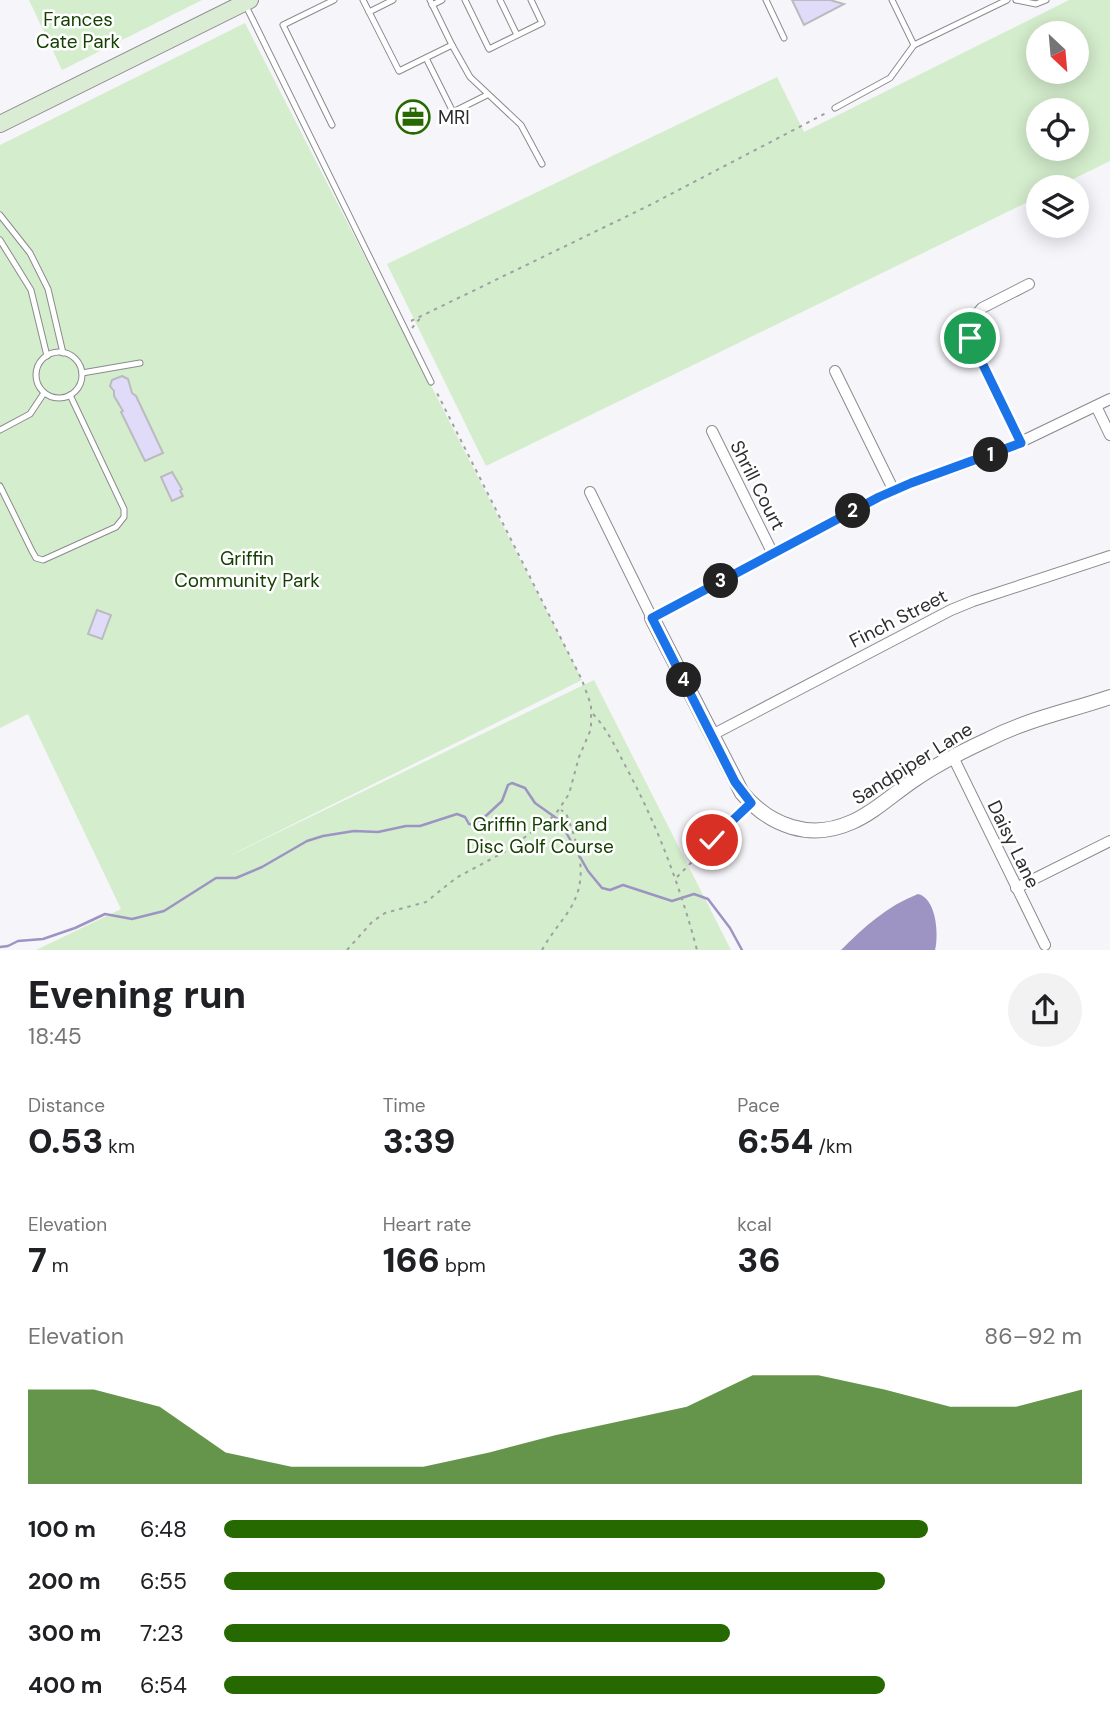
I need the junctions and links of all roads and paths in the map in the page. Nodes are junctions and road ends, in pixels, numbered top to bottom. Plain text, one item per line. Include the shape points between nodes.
1 (334, 0) edge
2 (363, 0) edge
3 (393, 0) edge
4 (442, 0) edge
5 (465, 0) edge
6 (500, 0) edge
7 (531, 0) edge
8 (766, 0) edge
9 (892, 0) edge
10 (1007, 0) edge
11 (1016, 0) edge
12 (1046, 0) edge
13 (247, 1) edge
14 (431, 2) edge
15 (1035, 2) edge
16 (369, 12) junction
17 (517, 35) junction
18 (784, 38) dead end
19 (452, 45) junction
20 (914, 45) junction
21 (426, 58) junction
22 (487, 95) junction
23 (835, 108) joint
24 (0, 124) edge
25 (332, 125) dead end
26 (542, 164) dead end
27 (0, 215) edge
28 (0, 240) edge
29 (30, 253) junction
30 (16, 263) junction
31 (1029, 284) dead end
32 (422, 315) junction
33 (403, 325) junction
34 (407, 332) junction
35 (62, 353) junction
36 (47, 356) junction
37 (140, 363) dead end
38 (835, 371) dead end
39 (82, 373) junction
40 (431, 382) joint
41 (44, 393) junction
42 (70, 395) junction
43 (1110, 399) edge
44 (1096, 406) junction
45 (0, 430) edge
46 (712, 431) dead end
47 (1110, 435) edge
48 (1021, 443) junction
49 (0, 486) edge
50 (894, 491) junction
51 (590, 492) dead end
52 (774, 554) junction
53 (1110, 555) edge
54 (652, 618) junction
55 (1110, 697) edge
56 (593, 714) junction
57 (712, 735) junction
58 (953, 757) junction
59 (751, 803) junction
60 (560, 809) junction
61 (1110, 841) edge
62 (676, 877) junction
63 (1016, 888) junction
64 (1045, 945) dead end
65 (347, 950) edge
66 (542, 950) edge
67 (697, 950) edge

1 - 25 lane via 283,26
2 - 16 lane
3 - 16 lane
4 - 14 lane
5 - 17 lane via 489,49
6 - 17 lane
7 - 17 lane via 542,23
8 - 18 lane
9 - 20 lane
10 - 20 lane
11 - 15 lane
12 - 15 lane
13 - 24 main road
13 - 33 lane
14 - 19 lane
16 - 21 lane via 399,71
19 - 21 lane
19 - 22 lane via 470,77
20 - 23 lane via 890,78
21 - 22 lane via 452,110
22 - 26 lane via 521,125
23 - 32 path via 648,206
27 - 29 lane
28 - 30 lane
29 - 30 lane
29 - 35 lane via 48,289
30 - 36 lane via 32,290
31 - 48 street via 982,307 970,330 978,357
32 - 33 path
32 - 34 path
33 - 34 lane
34 - 40 lane
35 - 36 lane
35 - 39 lane via 76,360
36 - 41 lane via 39,363 36,376
37 - 39 lane
38 - 50 street
39 - 42 lane via 79,386
40 - 56 path via 582,680
41 - 42 lane via 57,398
41 - 45 lane via 30,415
42 - 49 lane via 124,517 116,527 43,560 36,558
43 - 44 street
44 - 47 street
44 - 48 street
46 - 52 street, Shrill Court
48 - 50 street
50 - 52 street
51 - 54 street, Sandpiper Lane
52 - 54 street
53 - 57 street, Finch Street via 951,610
54 - 57 street, Sandpiper Lane
55 - 58 street, Sandpiper Lane via 1037,718
56 - 60 path via 569,794
56 - 62 path via 605,727 643,798
57 - 59 street, Sandpiper Lane
58 - 59 street, Sandpiper Lane via 840,827 813,830 787,826
58 - 63 street, Daisy Lane
59 - 62 path
60 - 65 path via 497,857 456,878 426,902 385,913
60 - 66 path via 566,813 583,868 570,909
61 - 63 street
62 - 67 path
63 - 64 street, Daisy Lane

